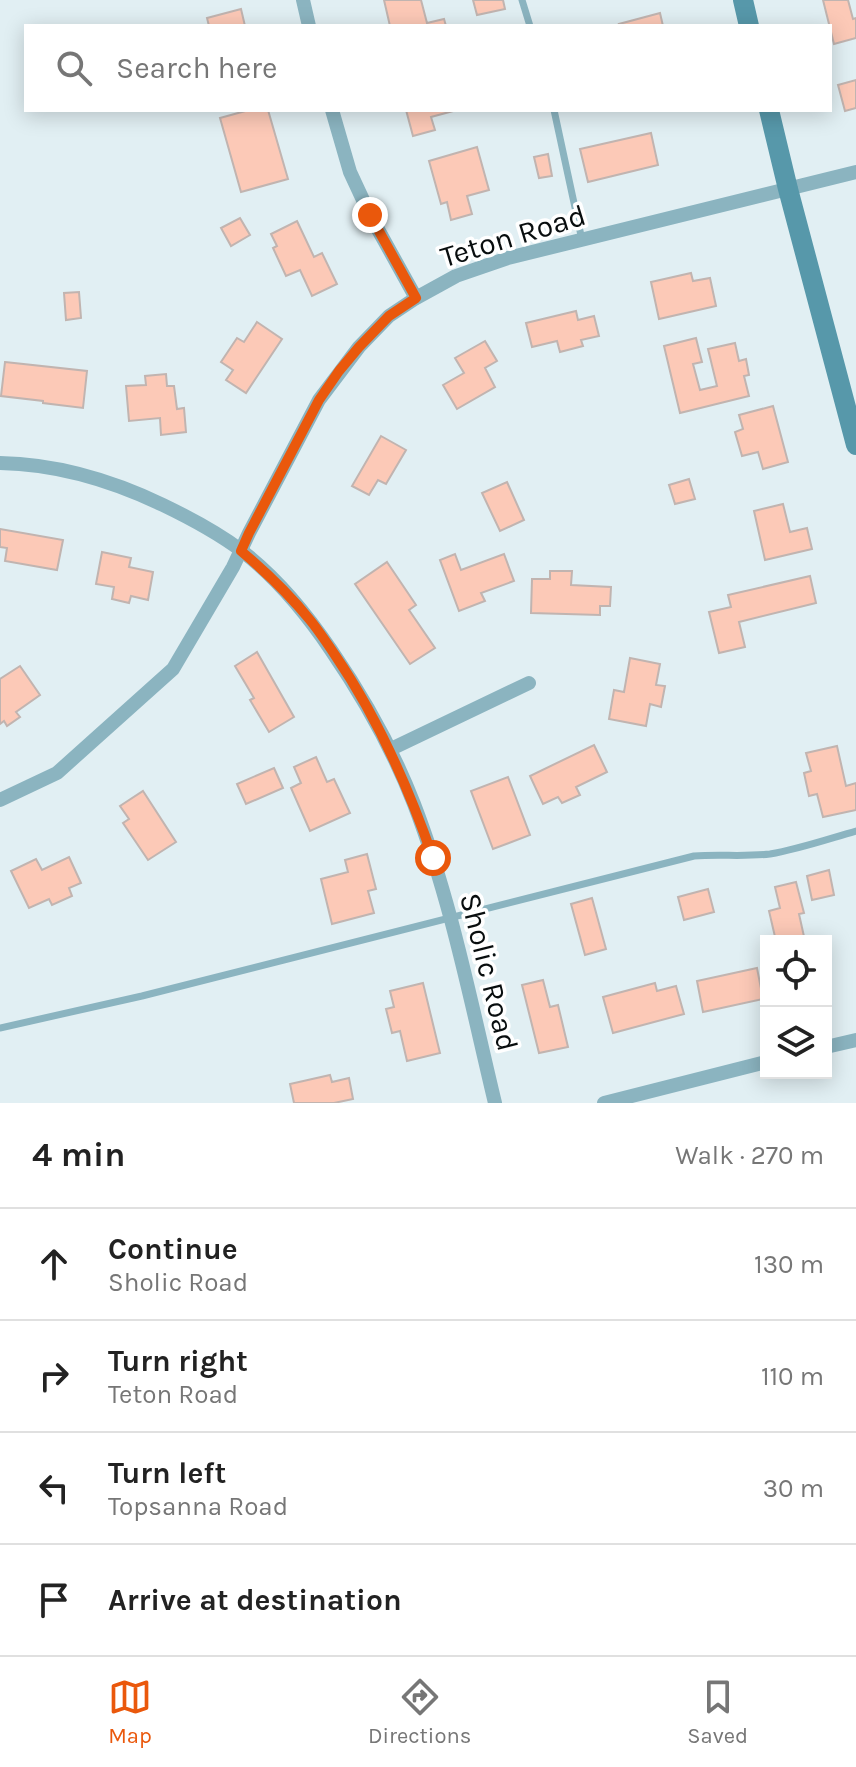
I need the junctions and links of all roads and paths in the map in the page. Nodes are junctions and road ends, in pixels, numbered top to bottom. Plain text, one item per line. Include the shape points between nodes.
1 (303, 0) edge
2 (522, 0) edge
3 (743, 0) edge
4 (309, 24) edge
5 (529, 24) edge
6 (749, 24) edge
7 (333, 112) edge
8 (554, 112) edge
9 (769, 112) edge
10 (856, 172) edge
11 (788, 189) junction
12 (582, 240) junction
13 (416, 298) junction
14 (856, 445) edge
15 (0, 463) edge
16 (241, 551) junction
17 (529, 683) dead end
18 (391, 749) junction
19 (0, 800) edge
20 (856, 831) edge
21 (450, 919) junction
22 (0, 1028) edge
23 (856, 1040) edge
24 (832, 1046) edge
25 (760, 1064) edge
26 (495, 1103) edge
27 (604, 1103) edge

1 - 4 street
2 - 5 lane
3 - 6 street
7 - 13 street via 350,172
8 - 12 lane
9 - 11 street
10 - 11 street, Teton Road
11 - 12 street, Teton Road
11 - 14 street
12 - 13 street, Teton Road via 456,276
13 - 16 street, Teton Road via 389,316 339,371
15 - 16 street, Sholic Road via 79,475 141,495
16 - 18 street, Sholic Road via 312,621
16 - 19 street, Teton Road via 173,669 57,773
17 - 18 street
18 - 21 street, Sholic Road
20 - 21 lane via 773,853 694,856
21 - 22 lane
21 - 26 street, Sholic Road
23 - 24 street
25 - 27 street

